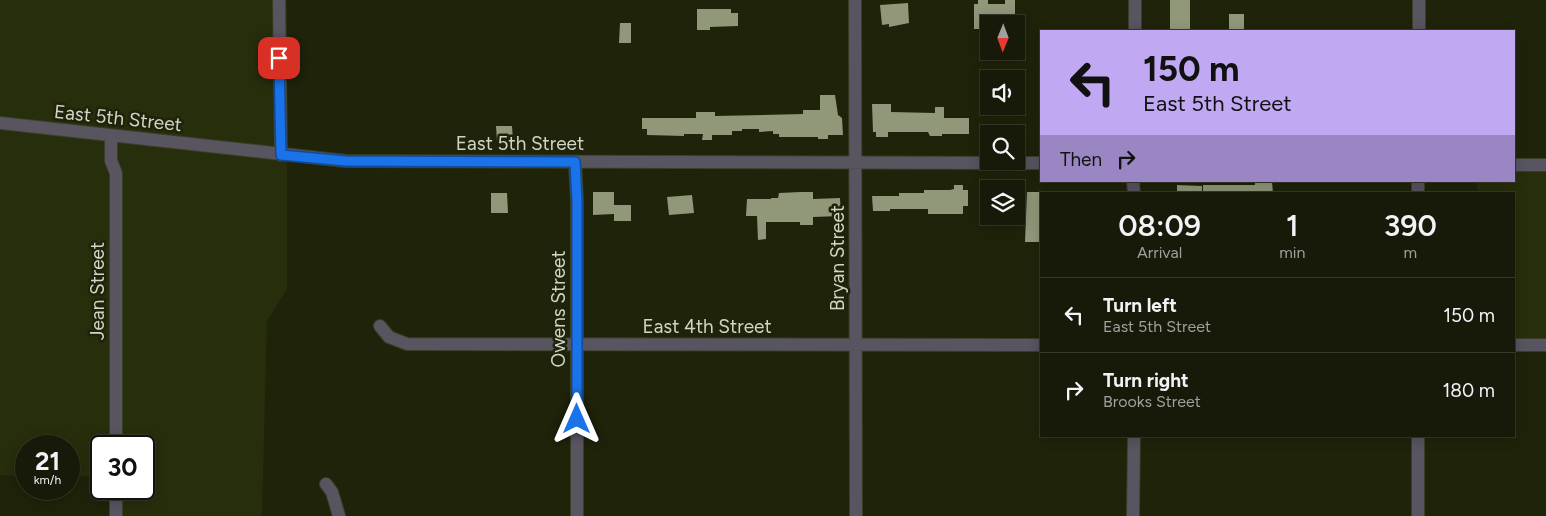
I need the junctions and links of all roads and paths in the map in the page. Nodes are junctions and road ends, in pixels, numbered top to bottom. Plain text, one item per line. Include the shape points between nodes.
1 (279, 0) edge
2 (855, 0) edge
3 (1135, 0) edge
4 (1419, 0) edge
5 (1135, 30) edge
6 (1418, 30) edge
7 (0, 123) edge
8 (111, 137) junction
9 (281, 155) junction
10 (575, 162) junction
11 (855, 163) junction
12 (1040, 163) edge
13 (1515, 165) edge
14 (1546, 165) edge
15 (380, 326) dead end
16 (577, 344) junction
17 (855, 345) junction
18 (1040, 345) edge
19 (1515, 345) edge
20 (1546, 345) edge
21 (116, 435) edge
22 (1134, 437) edge
23 (1418, 437) edge
24 (326, 484) dead end
25 (116, 500) edge
26 (116, 516) edge
27 (339, 516) edge
28 (577, 516) edge
29 (856, 516) edge
30 (1133, 516) edge
31 (1418, 516) edge

1 - 9 street
2 - 11 street, Bryan Street
3 - 5 street
4 - 6 street
7 - 8 street, East 5th Street
8 - 9 street, East 5th Street
8 - 21 street, Jean Street via 111,161 116,173
9 - 10 street, East 5th Street via 346,161
10 - 11 street, East 5th Street
10 - 16 street, Owens Street
11 - 12 street, East 5th Street
11 - 17 street, Bryan Street
13 - 14 street
15 - 16 street, East 4th Street via 389,337 407,344
16 - 17 street, East 4th Street
16 - 28 street, Owens Street
17 - 18 street, East 4th Street
17 - 29 street, Bryan Street
19 - 20 street
22 - 30 street
23 - 31 street
24 - 27 street via 332,492
25 - 26 street

